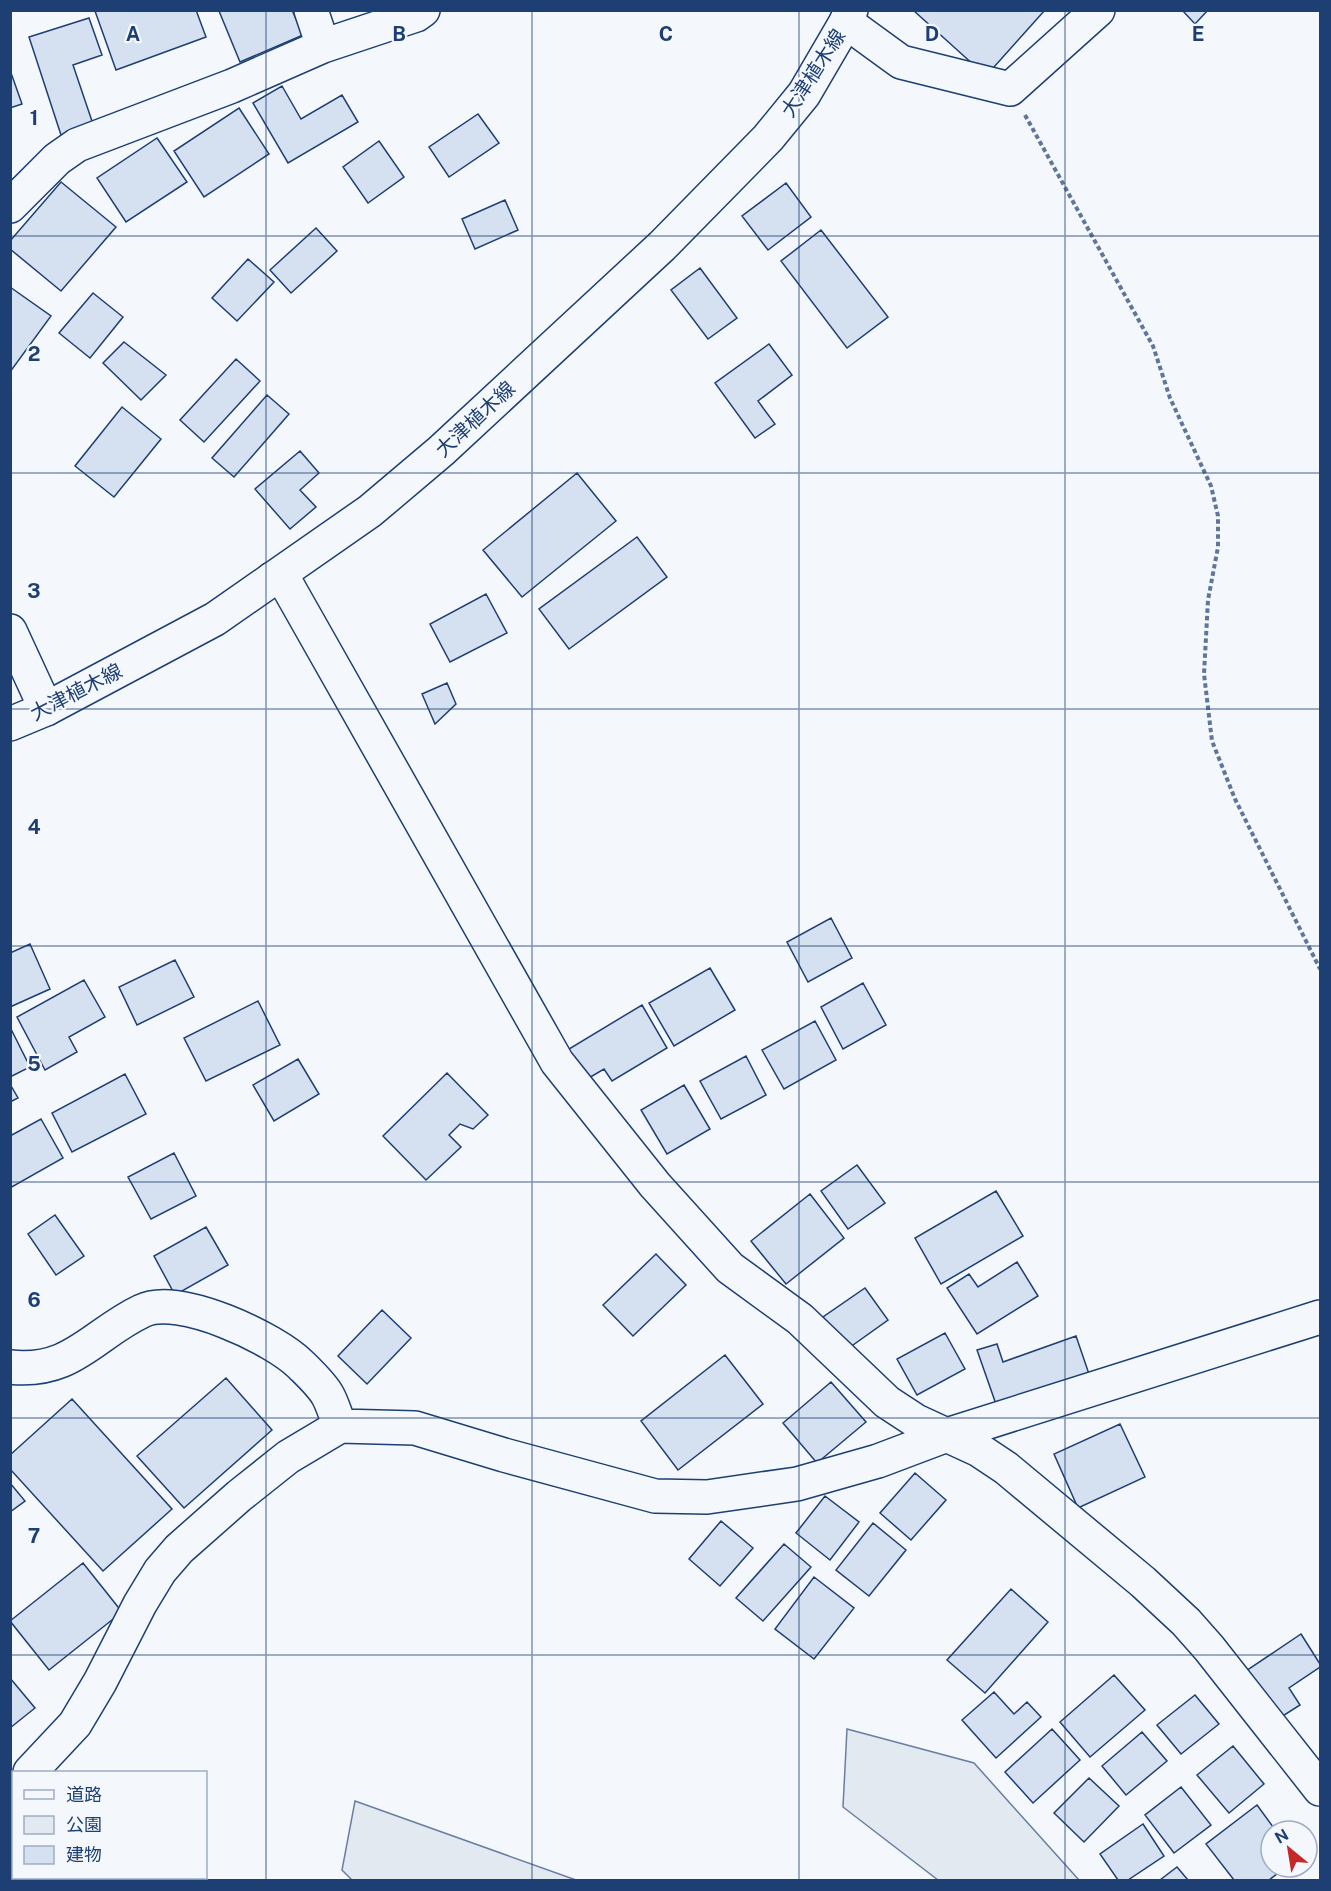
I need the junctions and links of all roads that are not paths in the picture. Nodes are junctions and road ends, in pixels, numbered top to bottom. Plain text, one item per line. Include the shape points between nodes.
1 (311, 10) edge
2 (423, 10) edge
3 (1098, 10) edge
4 (849, 16) edge
5 (323, 46) junction
6 (10, 206) edge
7 (272, 579) junction
8 (10, 631) edge
9 (46, 710) junction
10 (10, 724) edge
11 (1320, 1317) edge
12 (10, 1367) edge
13 (340, 1426) junction
14 (947, 1435) junction
15 (32, 1771) edge
16 (1320, 1790) edge

1 - 5 street
2 - 5 street
3 - 4 street via 1010,88 901,62
4 - 7 street, 大津植木線 via 804,94 768,138 662,246 441,452 370,511
5 - 6 street via 77,145 57,159
7 - 9 street, 大津植木線 via 214,619
7 - 14 street via 282,576 557,1062 655,1185 730,1268 800,1319 887,1402
8 - 9 street
9 - 10 street, 大津植木線
11 - 14 street
12 - 13 street via 50,1366 143,1310 165,1306 204,1313 258,1336 299,1363 328,1396
13 - 14 street via 415,1428 655,1496 707,1497 797,1484 878,1461
13 - 15 street via 288,1456 179,1548 155,1579 75,1724
14 - 16 street via 1006,1468 1186,1622

